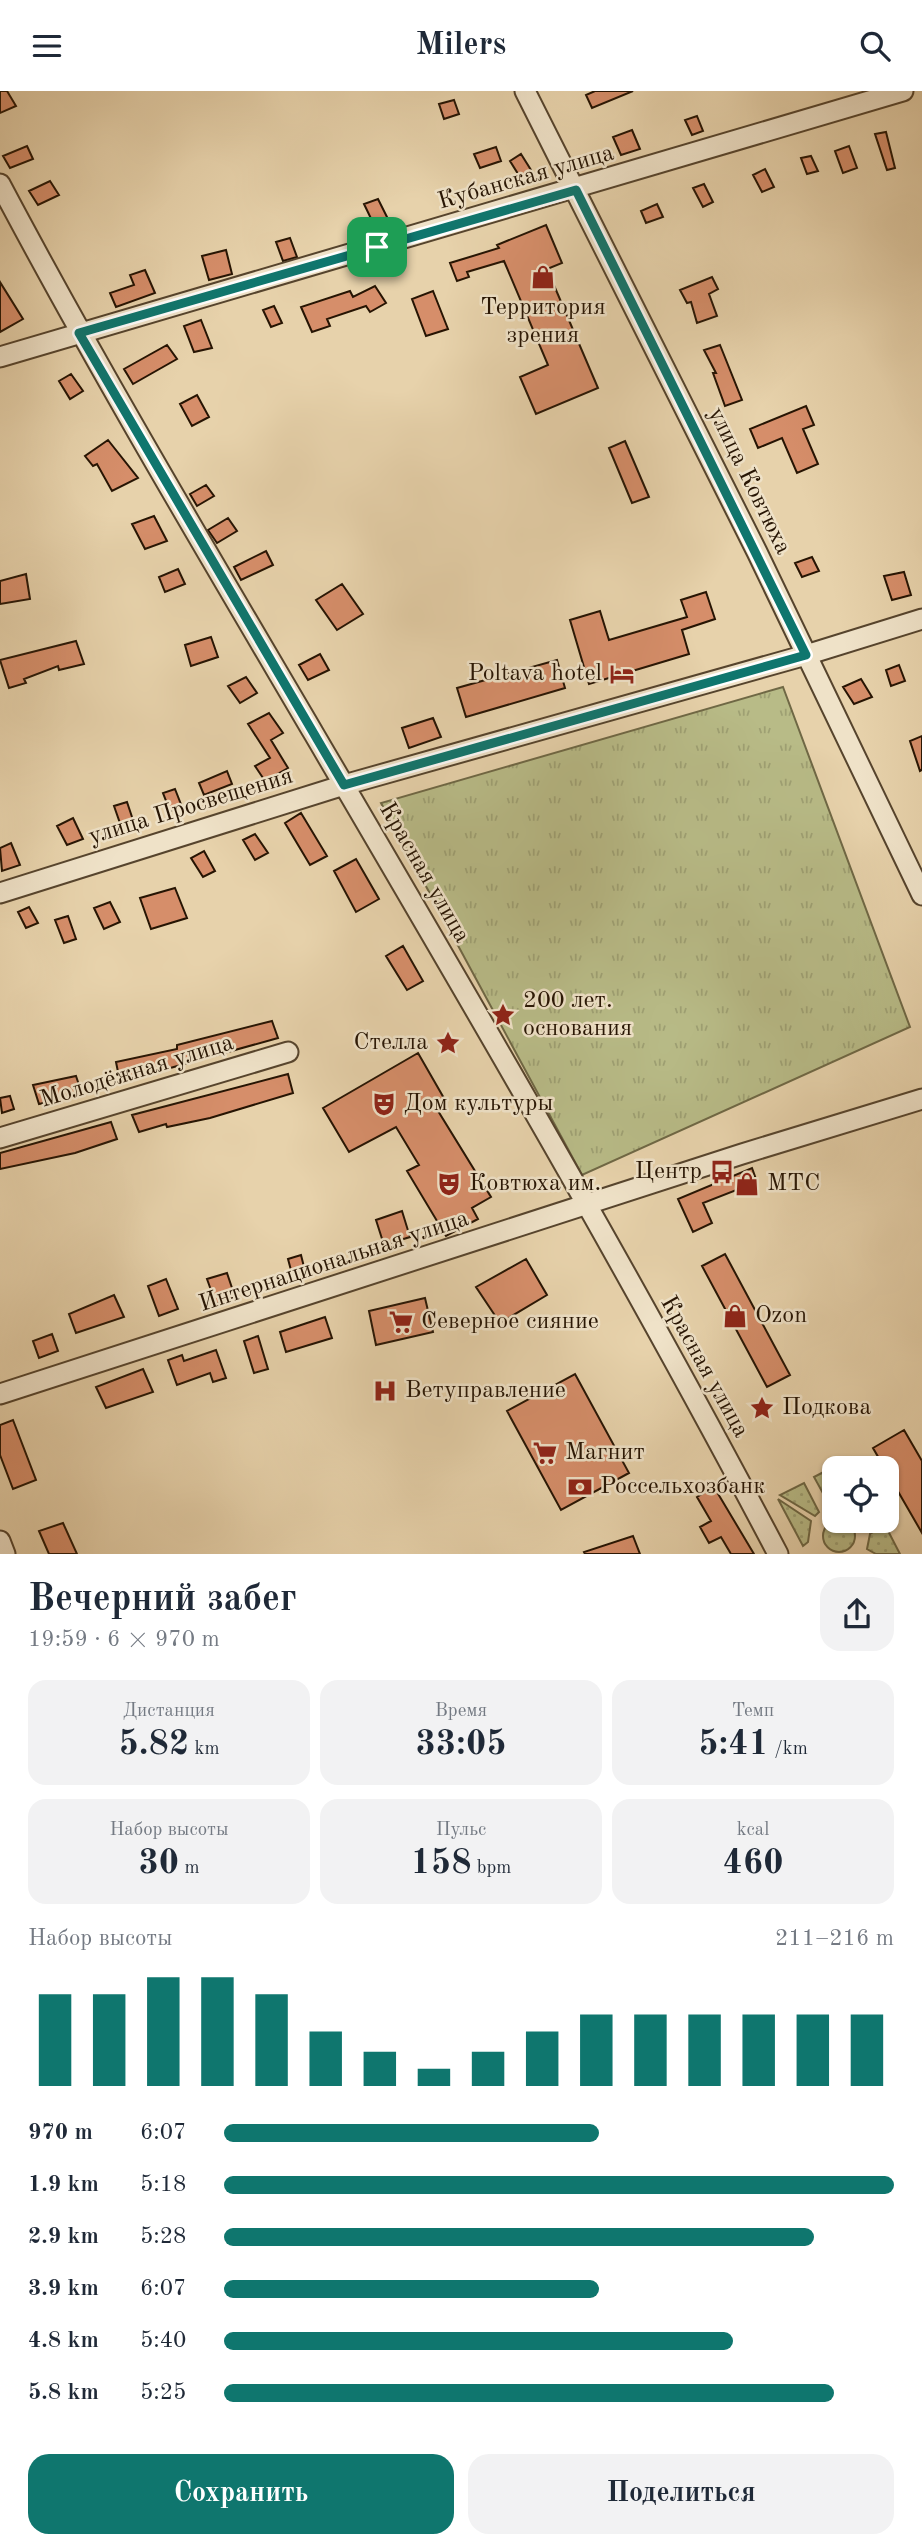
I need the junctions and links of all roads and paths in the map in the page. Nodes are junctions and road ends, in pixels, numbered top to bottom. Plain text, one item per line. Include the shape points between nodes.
1 (525, 91) edge
2 (903, 91) edge
3 (0, 184) edge
4 (576, 190) junction
5 (79, 333) junction
6 (0, 357) edge
7 (922, 619) edge
8 (806, 655) junction
9 (344, 785) junction
10 (0, 893) edge
11 (922, 895) edge
12 (288, 1052) dead end
13 (922, 1099) edge
14 (0, 1138) edge
15 (587, 1206) junction
16 (0, 1394) edge
17 (0, 1541) edge
18 (5, 1554) edge
19 (779, 1554) edge

1 - 4 street, улица Ковтюха
2 - 4 street, Кубанская улица
3 - 5 street, Красная улица
4 - 5 street, Кубанская улица
4 - 8 street, улица Ковтюха
5 - 6 street, Кубанская улица
5 - 9 street, Красная улица
7 - 8 street, улица Просвещения
8 - 9 street, улица Просвещения
8 - 11 street, улица Ковтюха
9 - 10 street, улица Просвещения
9 - 15 street, Красная улица
12 - 14 street, Молодёжная улица
13 - 15 street, Интернациональная улица
15 - 16 street, Интернациональная улица
15 - 19 street, Красная улица
17 - 18 street

